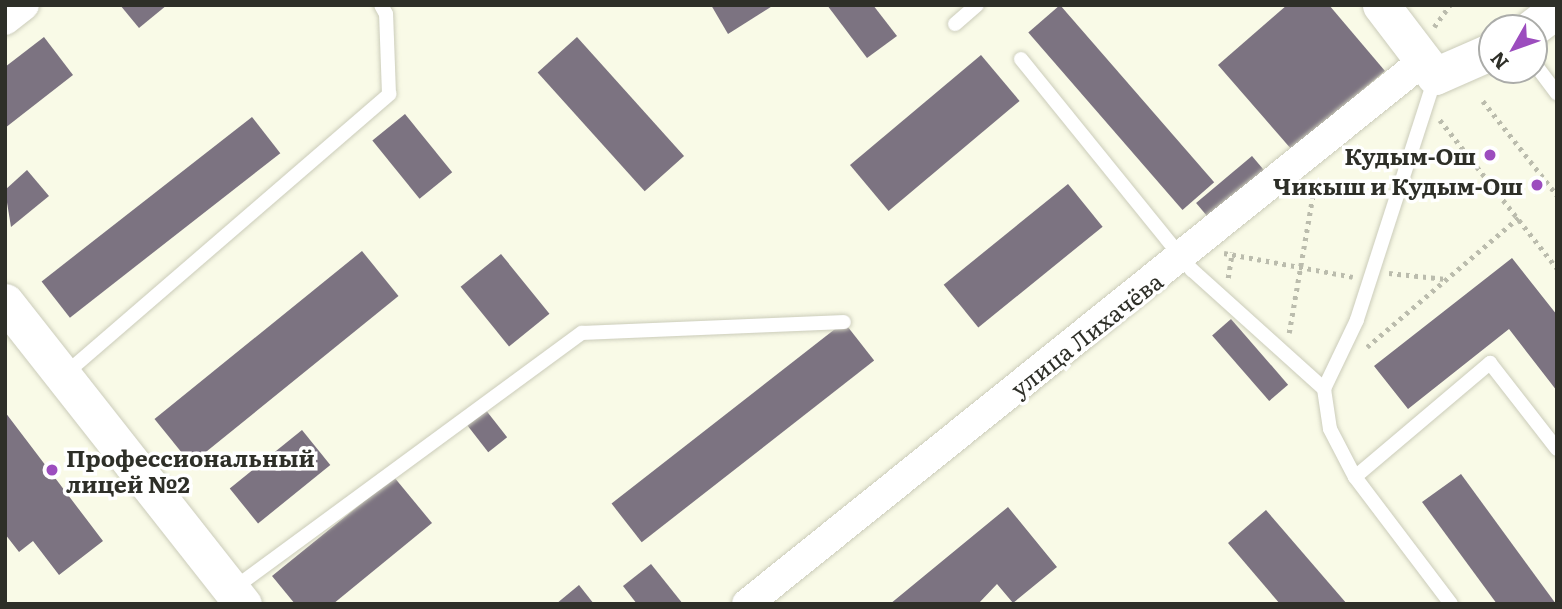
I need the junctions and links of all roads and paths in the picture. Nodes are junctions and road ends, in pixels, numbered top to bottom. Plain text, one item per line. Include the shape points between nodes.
1 (24, 5) edge
2 (380, 5) edge
3 (977, 5) edge
4 (1381, 5) edge
5 (5, 20) edge
6 (955, 24) dead end
7 (1478, 57) edge
8 (1021, 59) dead end
9 (1428, 80) junction
10 (1483, 101) dead end
11 (1322, 146) junction
12 (1557, 195) edge
13 (1239, 213) junction
14 (1518, 219) junction
15 (1189, 253) junction
16 (1232, 254) junction
17 (1299, 267) junction
18 (1557, 268) edge
19 (1373, 271) junction
20 (1446, 279) junction
21 (1225, 300) junction
22 (5, 302) edge
23 (844, 322) dead end
24 (1361, 353) dead end
25 (1286, 354) junction
26 (63, 375) junction
27 (1324, 389) junction
28 (1557, 449) edge
29 (1355, 477) junction
30 (237, 597) edge
31 (747, 604) edge
32 (1451, 604) edge

1 - 5 street
2 - 26 lane via 386,14 389,94
3 - 6 lane
4 - 9 street
7 - 9 street, улица Лихачёва
8 - 15 lane
9 - 11 street, улица Лихачёва
9 - 14 path
9 - 19 lane
10 - 12 path
11 - 13 street, улица Лихачёва
11 - 17 path
13 - 15 street, улица Лихачёва
13 - 16 path
14 - 18 path
14 - 20 path
15 - 16 path
15 - 21 lane
15 - 31 street, улица Лихачёва
16 - 17 path
16 - 21 path
17 - 19 path via 1351,277
17 - 25 path
19 - 20 path
19 - 27 lane
20 - 24 path
21 - 25 lane
22 - 26 street
23 - 30 lane via 582,333
25 - 27 lane
26 - 30 street
27 - 29 lane via 1329,429
28 - 29 lane via 1490,363
29 - 32 lane

